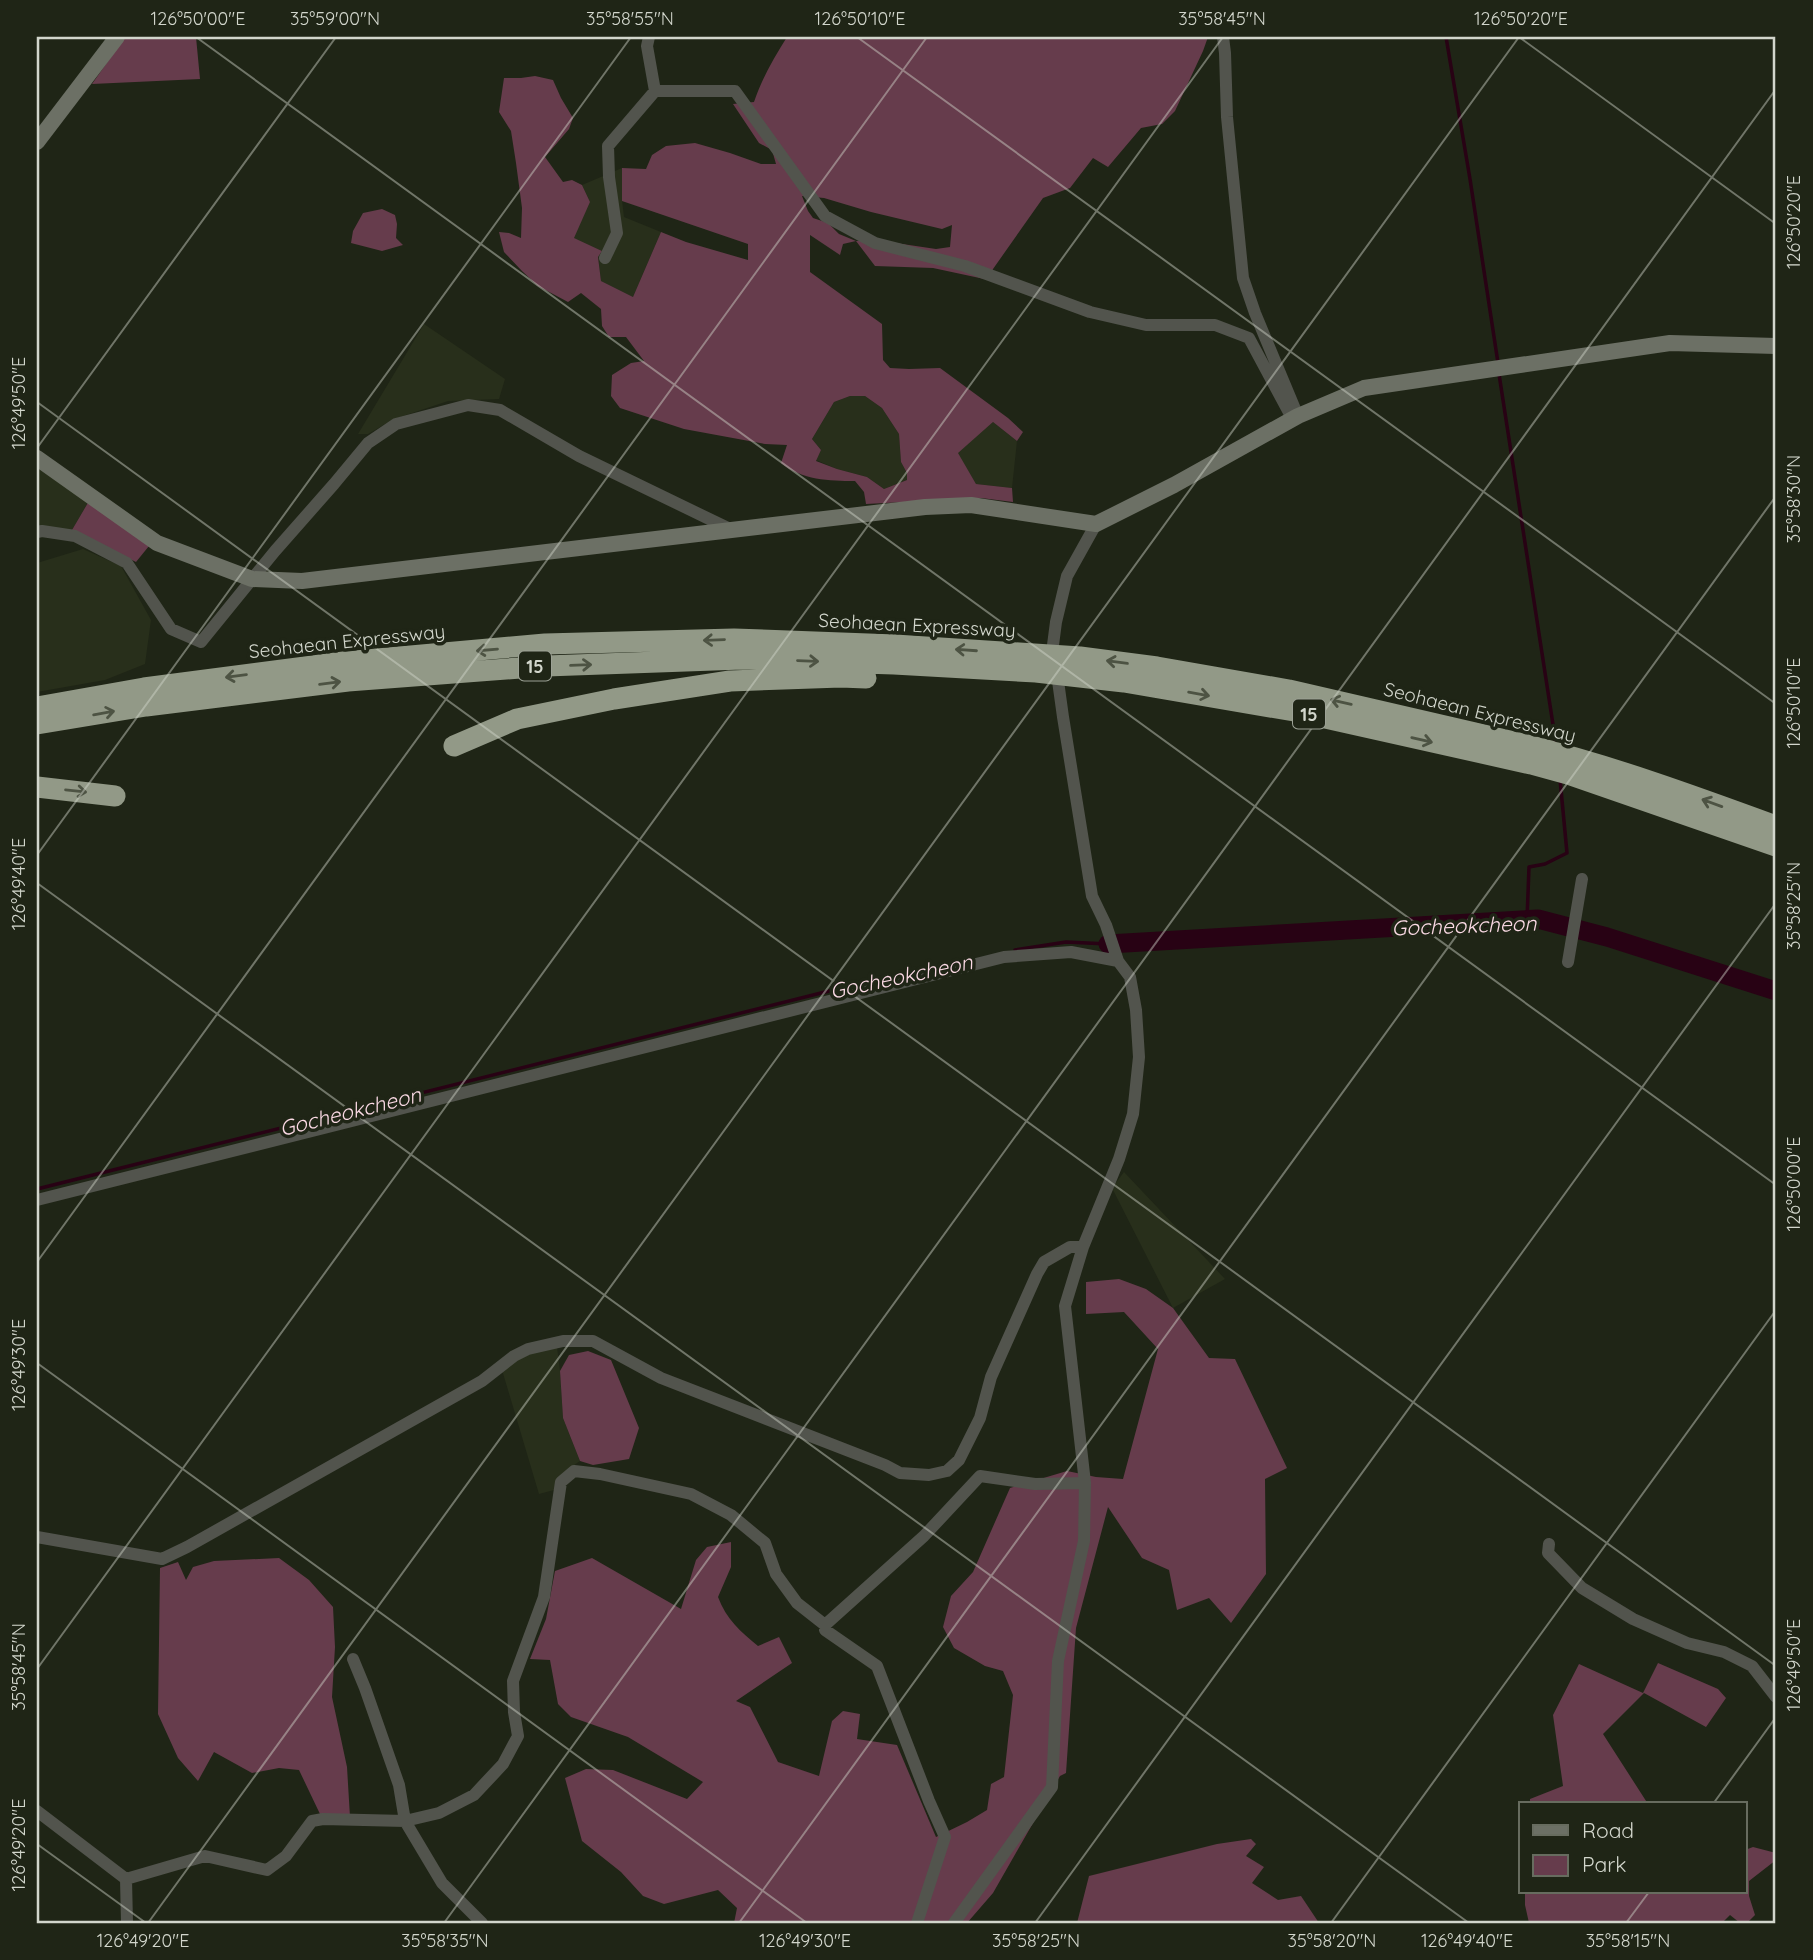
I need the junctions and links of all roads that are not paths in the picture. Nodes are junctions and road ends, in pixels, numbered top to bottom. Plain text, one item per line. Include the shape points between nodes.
1 (117, 37) edge
2 (649, 37) edge
3 (1223, 37) edge
4 (655, 91) junction
5 (37, 142) edge
6 (605, 258) dead end
7 (1776, 346) edge
8 (1295, 418) junction
9 (37, 458) edge
10 (1096, 524) junction
11 (732, 530) junction
12 (37, 532) edge
13 (252, 579) junction
14 (1036, 670) junction
15 (1083, 673) junction
16 (37, 707) edge
17 (37, 724) edge
18 (454, 746) dead end
19 (1529, 754) junction
20 (1569, 765) junction
21 (37, 787) edge
22 (116, 796) dead end
23 (1776, 826) edge
24 (1776, 846) edge
25 (1582, 878) dead end
26 (1117, 957) junction
27 (1569, 957) dead end
28 (37, 1200) edge
29 (1083, 1247) junction
30 (1085, 1483) junction
31 (37, 1537) edge
32 (1549, 1544) dead end
33 (825, 1630) dead end
34 (353, 1659) dead end
35 (1776, 1697) edge
36 (37, 1811) edge
37 (405, 1821) junction
38 (126, 1879) junction
39 (127, 1923) edge
40 (482, 1923) edge
41 (917, 1923) edge
42 (954, 1923) edge

1 - 5 street
2 - 4 street
3 - 8 street via 1244,278
4 - 6 street via 608,146 617,233
4 - 8 street via 735,91 825,216 875,243 965,266 1090,312 1146,325 1215,325 1249,338
7 - 8 street via 1670,343 1363,388
8 - 10 street
9 - 13 street via 157,543
10 - 11 street via 971,505
10 - 26 street via 1067,576 1053,645 1091,896
11 - 13 street via 302,581
11 - 13 street via 579,456 500,410 468,405 396,424 368,443
12 - 13 street via 75,536 127,563 171,629 201,642
14 - 15 highway, Seohaean Expressway / 15
14 - 15 highway
14 -> 16 highway, Seohaean Expressway / 15 via 895,645 734,639 545,645 344,662
17 -> 14 highway, Seohaean Expressway / 15 via 348,681 546,666 742,659
14 - 18 highway via 730,681 517,719
15 -> 19 highway, Seohaean Expressway / 15
19 -> 15 highway, Seohaean Expressway / 15 via 1289,690 1157,667
19 - 20 highway, Seohaean Expressway / 15
23 -> 20 highway, Seohaean Expressway / 15 via 1696,797
20 - 24 highway, Seohaean Expressway / 15
21 -> 22 highway
25 - 27 street
26 - 28 street via 1071,952 1004,957
26 - 29 street via 1130,977 1136,1010 1139,1057 1133,1114
29 - 30 street via 1065,1306
29 - 31 street via 1070,1247 1044,1262 991,1377 980,1418 959,1460 947,1471 900,1473 661,1378 593,1341 564,1341 514,1356 482,1381 162,1559
30 - 37 street via 1035,1484 980,1476 924,1536 825,1625 797,1603 776,1574 765,1543 731,1515 691,1494 574,1471 561,1482 544,1597 513,1681 518,1736 503,1764 474,1795 439,1813
30 - 42 street via 1084,1541 1058,1661 1052,1787
32 - 35 street via 1548,1553 1582,1588 1633,1619 1752,1666
33 - 41 street via 877,1666 945,1837
34 - 37 street via 398,1786
36 - 38 street
37 - 38 street via 312,1821 286,1856 268,1870 205,1856
37 - 40 street via 442,1883
38 - 39 street

